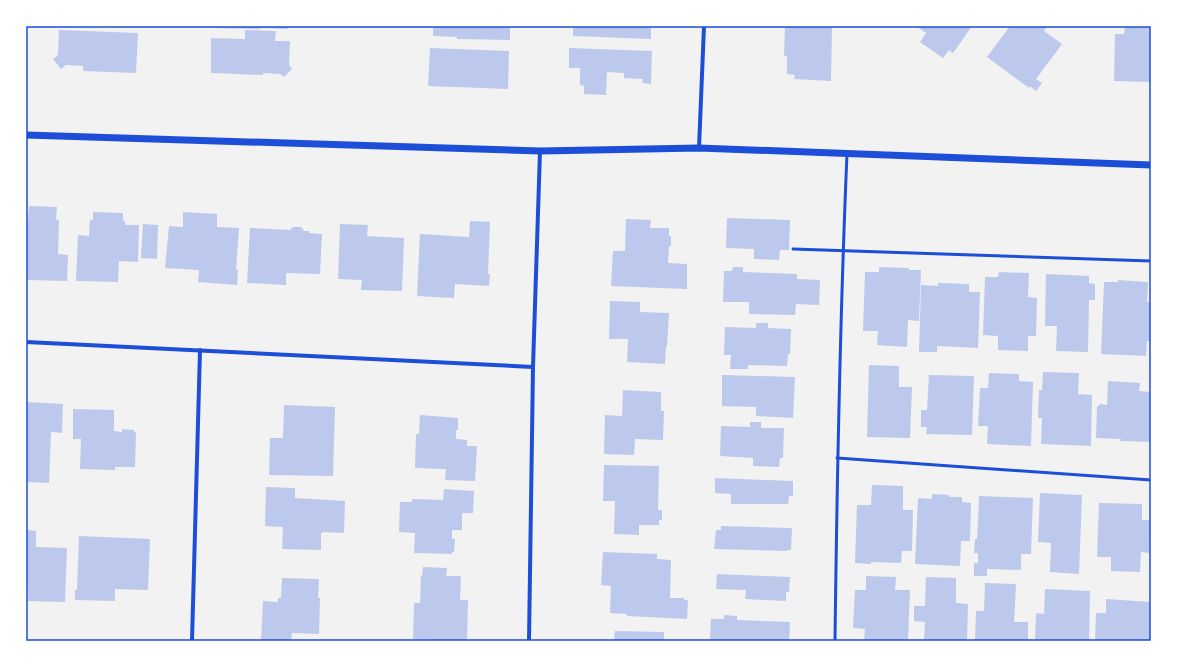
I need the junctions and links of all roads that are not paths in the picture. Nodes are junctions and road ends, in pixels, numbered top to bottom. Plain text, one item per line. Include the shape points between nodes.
1 (704, 26) edge
2 (26, 134) edge
3 (699, 148) junction
4 (540, 150) junction
5 (847, 154) junction
6 (1151, 165) edge
7 (793, 249) dead end
8 (842, 251) junction
9 (1151, 261) edge
10 (26, 342) edge
11 (200, 350) junction
12 (533, 367) junction
13 (837, 458) junction
14 (1151, 480) edge
15 (192, 641) edge
16 (529, 641) edge
17 (835, 641) edge

1 - 3 street
2 - 4 street
3 - 4 street
3 - 5 street
4 - 12 street
5 - 6 street
5 - 8 lane
7 - 8 lane
8 - 9 lane
8 - 13 lane
10 - 11 street
11 - 12 street
11 - 15 street
12 - 16 street
13 - 14 lane
13 - 17 lane

